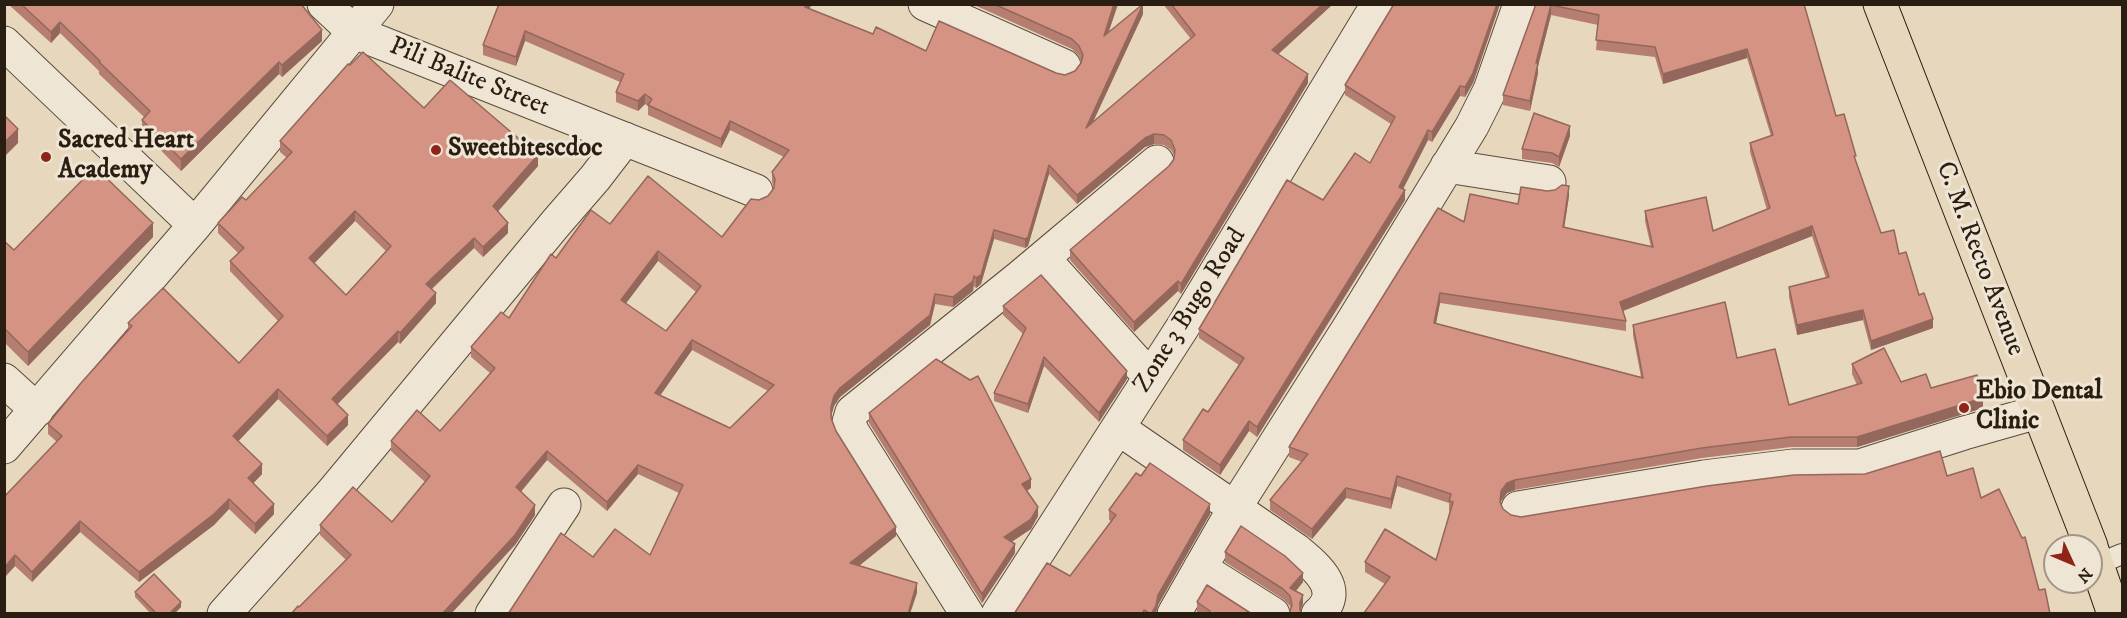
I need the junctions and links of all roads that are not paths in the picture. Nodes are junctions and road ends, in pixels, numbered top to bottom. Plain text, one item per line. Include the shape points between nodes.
1 (324, 4) edge
2 (377, 4) edge
3 (925, 4) edge
4 (1378, 4) edge
5 (1520, 4) edge
6 (1880, 4) edge
7 (354, 32) junction
8 (4, 43) edge
9 (1064, 66) dead end
10 (625, 139) junction
11 (1157, 162) dead end
12 (1447, 166) junction
13 (1549, 182) dead end
14 (756, 191) dead end
15 (195, 225) junction
16 (1043, 258) junction
17 (1150, 377) junction
18 (4, 380) edge
19 (37, 410) junction
20 (2038, 412) junction
21 (1118, 428) junction
22 (4, 447) edge
23 (564, 505) dead end
24 (1518, 508) dead end
25 (1234, 509) junction
26 (2092, 534) edge
27 (2103, 566) edge
28 (1200, 568) junction
29 (224, 614) edge
30 (492, 614) edge
31 (967, 614) edge
32 (998, 614) edge
33 (1174, 614) edge
34 (1273, 614) edge
35 (1318, 614) edge
36 (2114, 614) edge

1 - 7 street, Pili Balite Street
2 - 7 street
3 - 9 street
4 - 17 street, Zone 3 Bugo Road
5 - 12 street via 1490,90
6 - 20 highway, C. M. Recto Avenue
7 - 10 street, Pili Balite Street
7 - 15 street
8 - 15 street
10 - 14 street, Pili Balite Street
10 - 29 street via 332,493
11 - 16 street
12 - 13 street
12 - 25 street
15 - 19 street
16 - 17 street
16 - 31 street via 852,412 849,422
17 - 21 street, Zone 3 Bugo Road
18 - 19 street
19 - 22 street
20 - 24 street via 1860,466 1794,466 1704,477
20 - 26 highway, C. M. Recto Avenue
21 - 25 street
21 - 32 street, Zone 3 Bugo Road
23 - 30 street
25 - 28 street
25 - 35 street via 1296,550 1326,579 1330,590
27 - 36 highway, C. M. Recto Avenue
28 - 33 street
28 - 34 street

